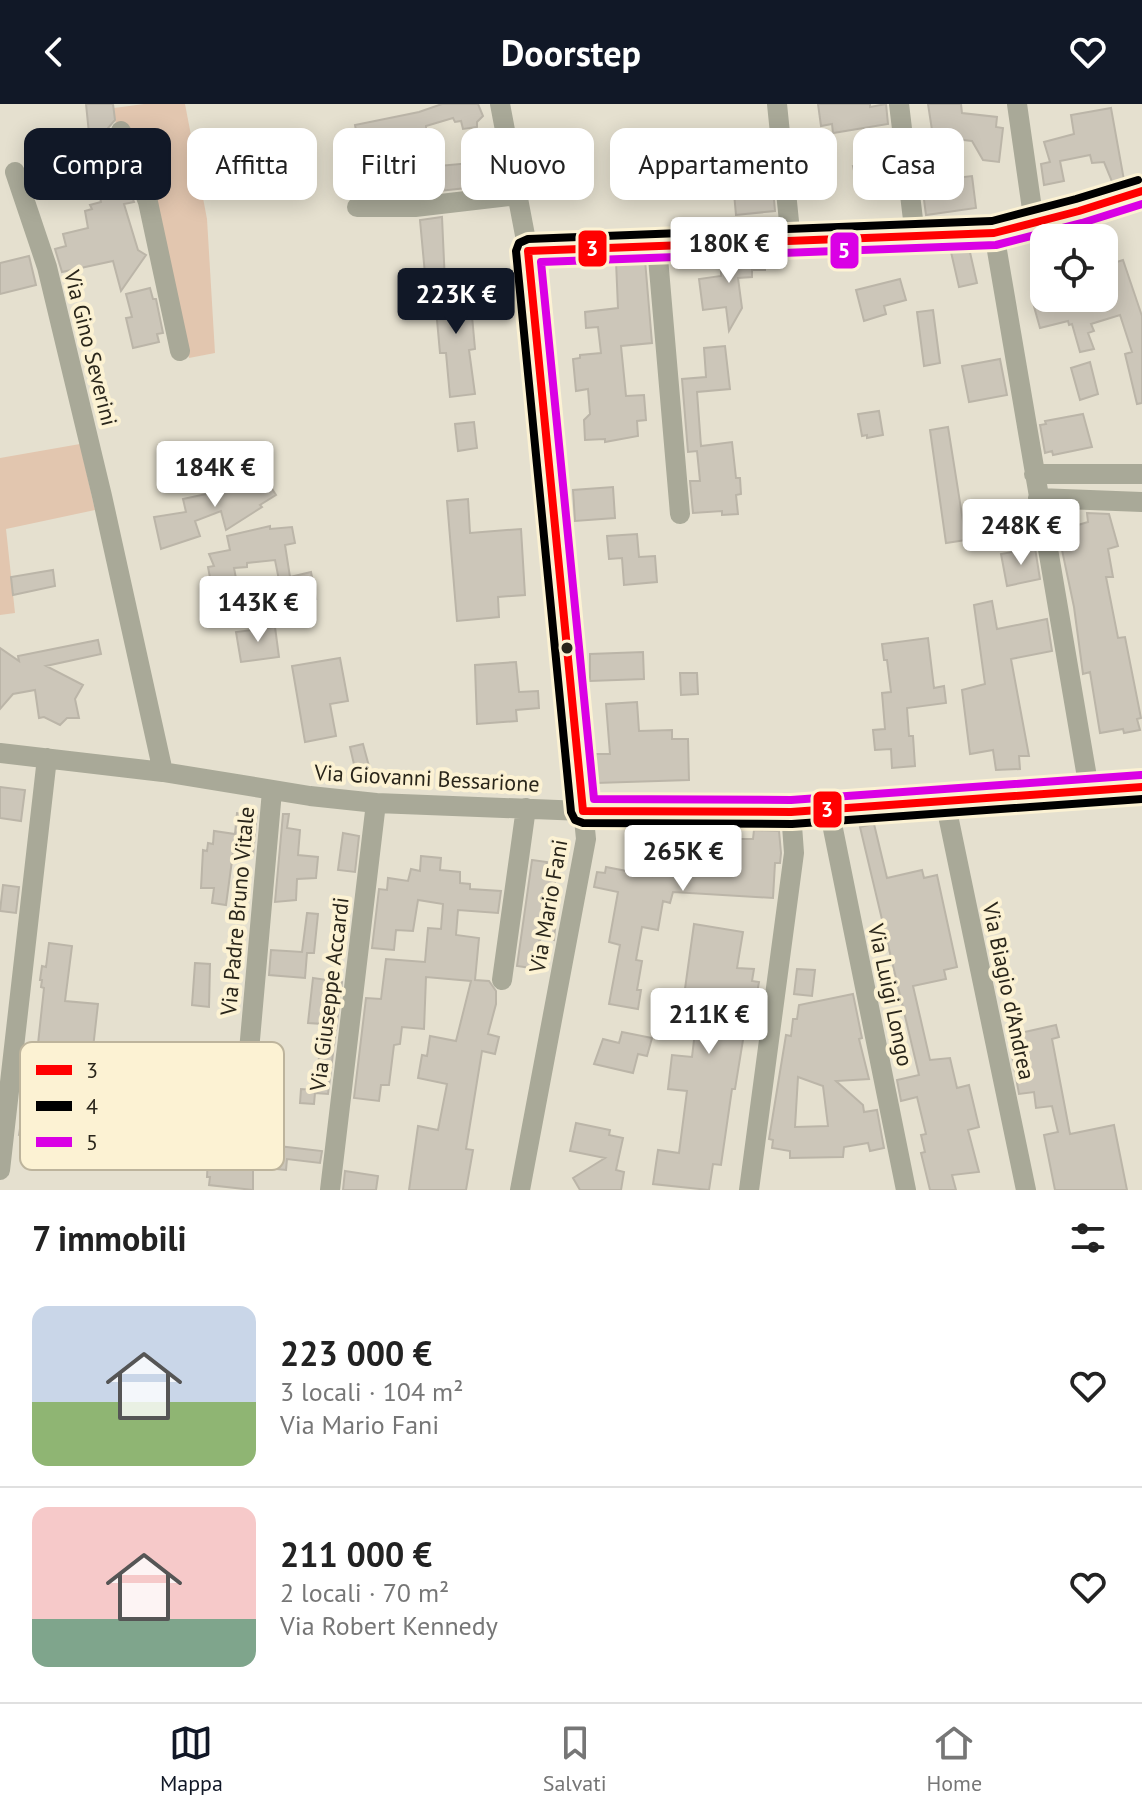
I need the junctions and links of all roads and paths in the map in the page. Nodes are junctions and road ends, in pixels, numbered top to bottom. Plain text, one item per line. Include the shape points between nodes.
1 (500, 104) edge
2 (777, 104) edge
3 (899, 104) edge
4 (1017, 104) edge
5 (505, 128) edge
6 (15, 172) dead end
7 (1142, 191) edge
8 (147, 200) edge
9 (475, 200) edge
10 (519, 200) edge
11 (357, 207) dead end
12 (1034, 223) junction
13 (994, 233) junction
14 (915, 236) junction
15 (791, 241) junction
16 (657, 246) junction
17 (528, 251) junction
18 (180, 351) dead end
19 (1034, 474) junction
20 (1142, 474) edge
21 (1038, 498) junction
22 (1142, 502) edge
23 (680, 514) dead end
24 (0, 753) edge
25 (47, 758) junction
26 (163, 772) junction
27 (1142, 787) edge
28 (1089, 789) junction
29 (272, 791) junction
30 (945, 801) junction
31 (376, 803) junction
32 (526, 808) junction
33 (829, 809) junction
34 (583, 811) junction
35 (791, 812) junction
36 (502, 980) dead end
37 (250, 1042) edge
38 (0, 1170) edge
39 (330, 1190) edge
40 (520, 1190) edge
41 (749, 1190) edge
42 (906, 1190) edge
43 (1026, 1190) edge

1 - 5 street, Via Mario Fani
2 - 15 street
3 - 14 street
4 - 12 street
6 - 26 street, Via Gino Severini via 47,267
7 - 12 street
8 - 18 street
9 - 11 street
10 - 17 street, Via Mario Fani
12 - 13 street
13 - 14 street
13 - 19 street
14 - 15 street
15 - 16 street
16 - 17 street
16 - 23 street
17 - 34 street, Via Mario Fani
19 - 20 street
19 - 21 street
21 - 22 street
21 - 28 street
24 - 25 street, Via Giovanni Bessarione
25 - 26 street, Via Giovanni Bessarione
25 - 38 street
26 - 29 street, Via Giovanni Bessarione
27 - 28 street, Via Giovanni Bessarione
28 - 30 street, Via Giovanni Bessarione
29 - 31 street, Via Giovanni Bessarione
29 - 37 street, Via Padre Bruno Vitale
30 - 33 street, Via Giovanni Bessarione
30 - 43 street, Via Biagio d'Andrea
31 - 32 street, Via Giovanni Bessarione
31 - 39 street, Via Giuseppe Accardi
32 - 34 street, Via Giovanni Bessarione
32 - 36 street
33 - 35 street, Via Giovanni Bessarione
33 - 42 street, Via Luigi Longo
34 - 35 street, Via Giovanni Bessarione
34 - 40 street, Via Mario Fani via 586,839
35 - 41 street via 794,853

